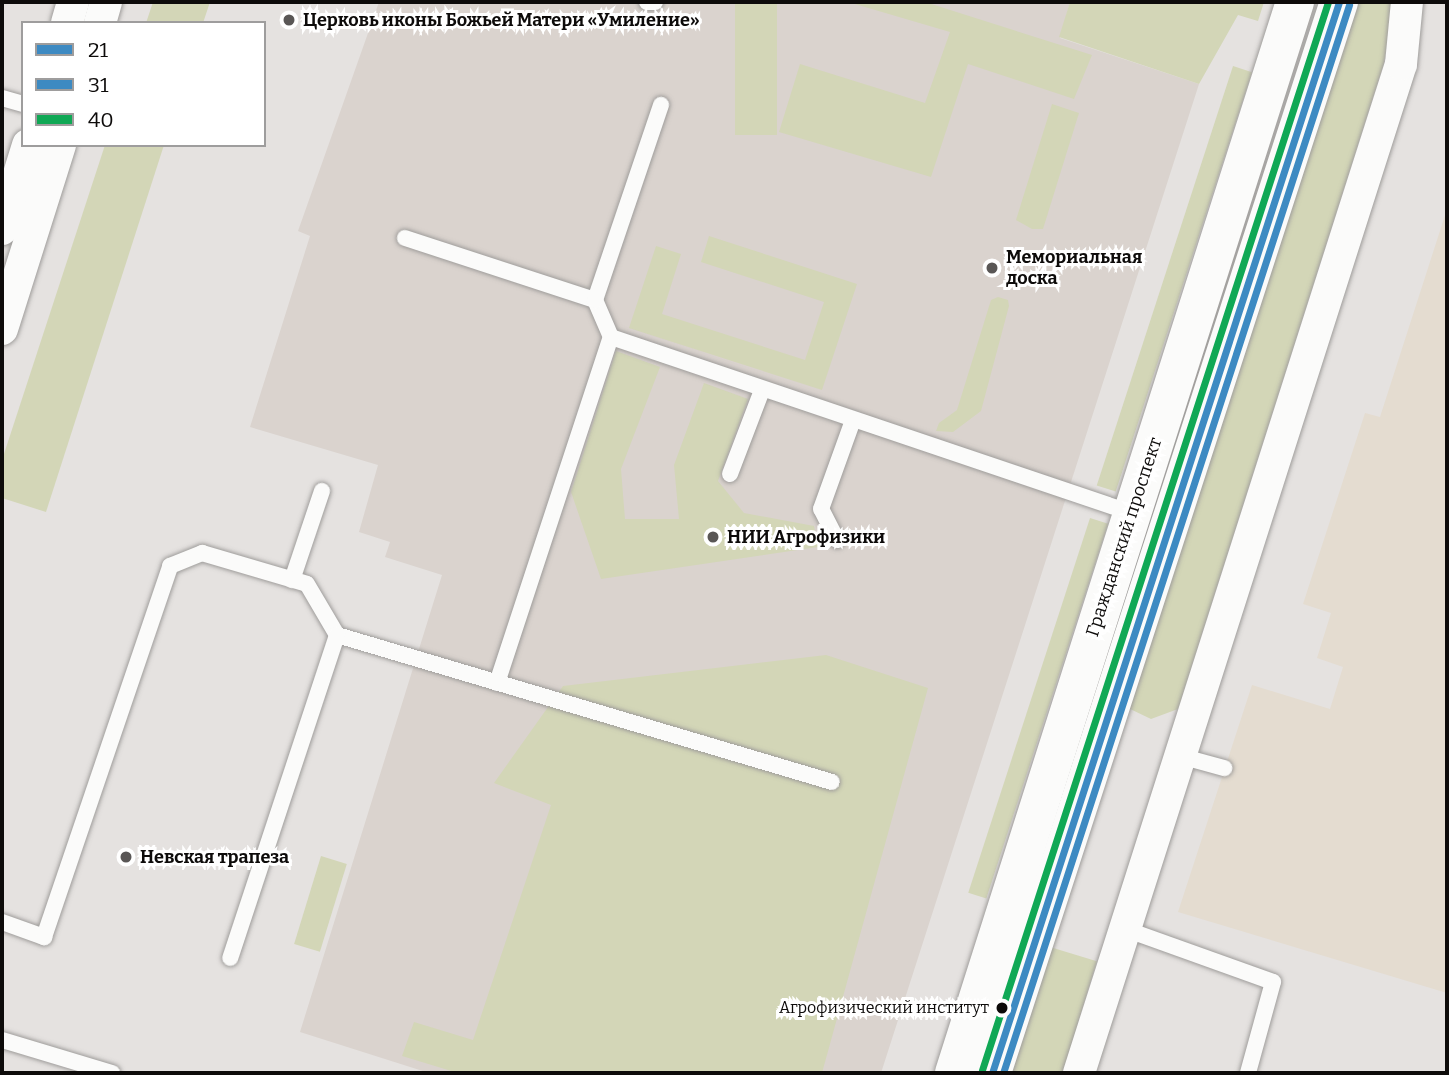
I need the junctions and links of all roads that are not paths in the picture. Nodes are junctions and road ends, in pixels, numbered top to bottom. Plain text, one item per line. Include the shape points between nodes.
1 (73, 2) edge
2 (106, 2) edge
3 (646, 2) edge
4 (655, 2) edge
5 (1295, 2) edge
6 (1339, 2) edge
7 (1407, 2) edge
8 (67, 21) edge
9 (101, 21) edge
10 (2, 98) edge
11 (21, 103) edge
12 (661, 105) dead end
13 (27, 147) edge
14 (60, 147) edge
15 (2, 229) edge
16 (405, 238) dead end
17 (595, 300) junction
18 (2, 329) edge
19 (611, 337) junction
20 (762, 390) junction
21 (853, 420) junction
22 (730, 474) dead end
23 (322, 491) dead end
24 (1132, 513) junction
25 (836, 540) dead end
26 (292, 580) junction
27 (337, 635) junction
28 (497, 683) junction
29 (1180, 756) junction
30 (1224, 768) dead end
31 (832, 782) dead end
32 (2, 922) edge
33 (1125, 929) junction
34 (230, 958) dead end
35 (2, 1040) edge
36 (112, 1073) edge
37 (954, 1073) edge
38 (992, 1073) edge
39 (1079, 1073) edge
40 (1248, 1073) edge

1 - 8 street
2 - 9 street
3 - 4 lane
5 - 24 main road, Гражданский проспект
6 - 38 main road
7 - 29 street via 1401,64
10 - 11 lane
12 - 17 lane
13 - 15 street
14 - 18 street
16 - 17 lane
17 - 19 lane
19 - 20 lane
19 - 28 lane
20 - 21 lane
20 - 22 lane
21 - 24 lane
21 - 25 lane via 821,509
23 - 26 lane
24 - 37 main road, Гражданский проспект
26 - 27 lane via 307,584
26 - 32 lane via 202,553 170,566 44,937
27 - 28 lane
27 - 34 lane
28 - 31 lane
29 - 30 lane
29 - 33 street
33 - 39 street
33 - 40 lane via 1273,982
35 - 36 lane

